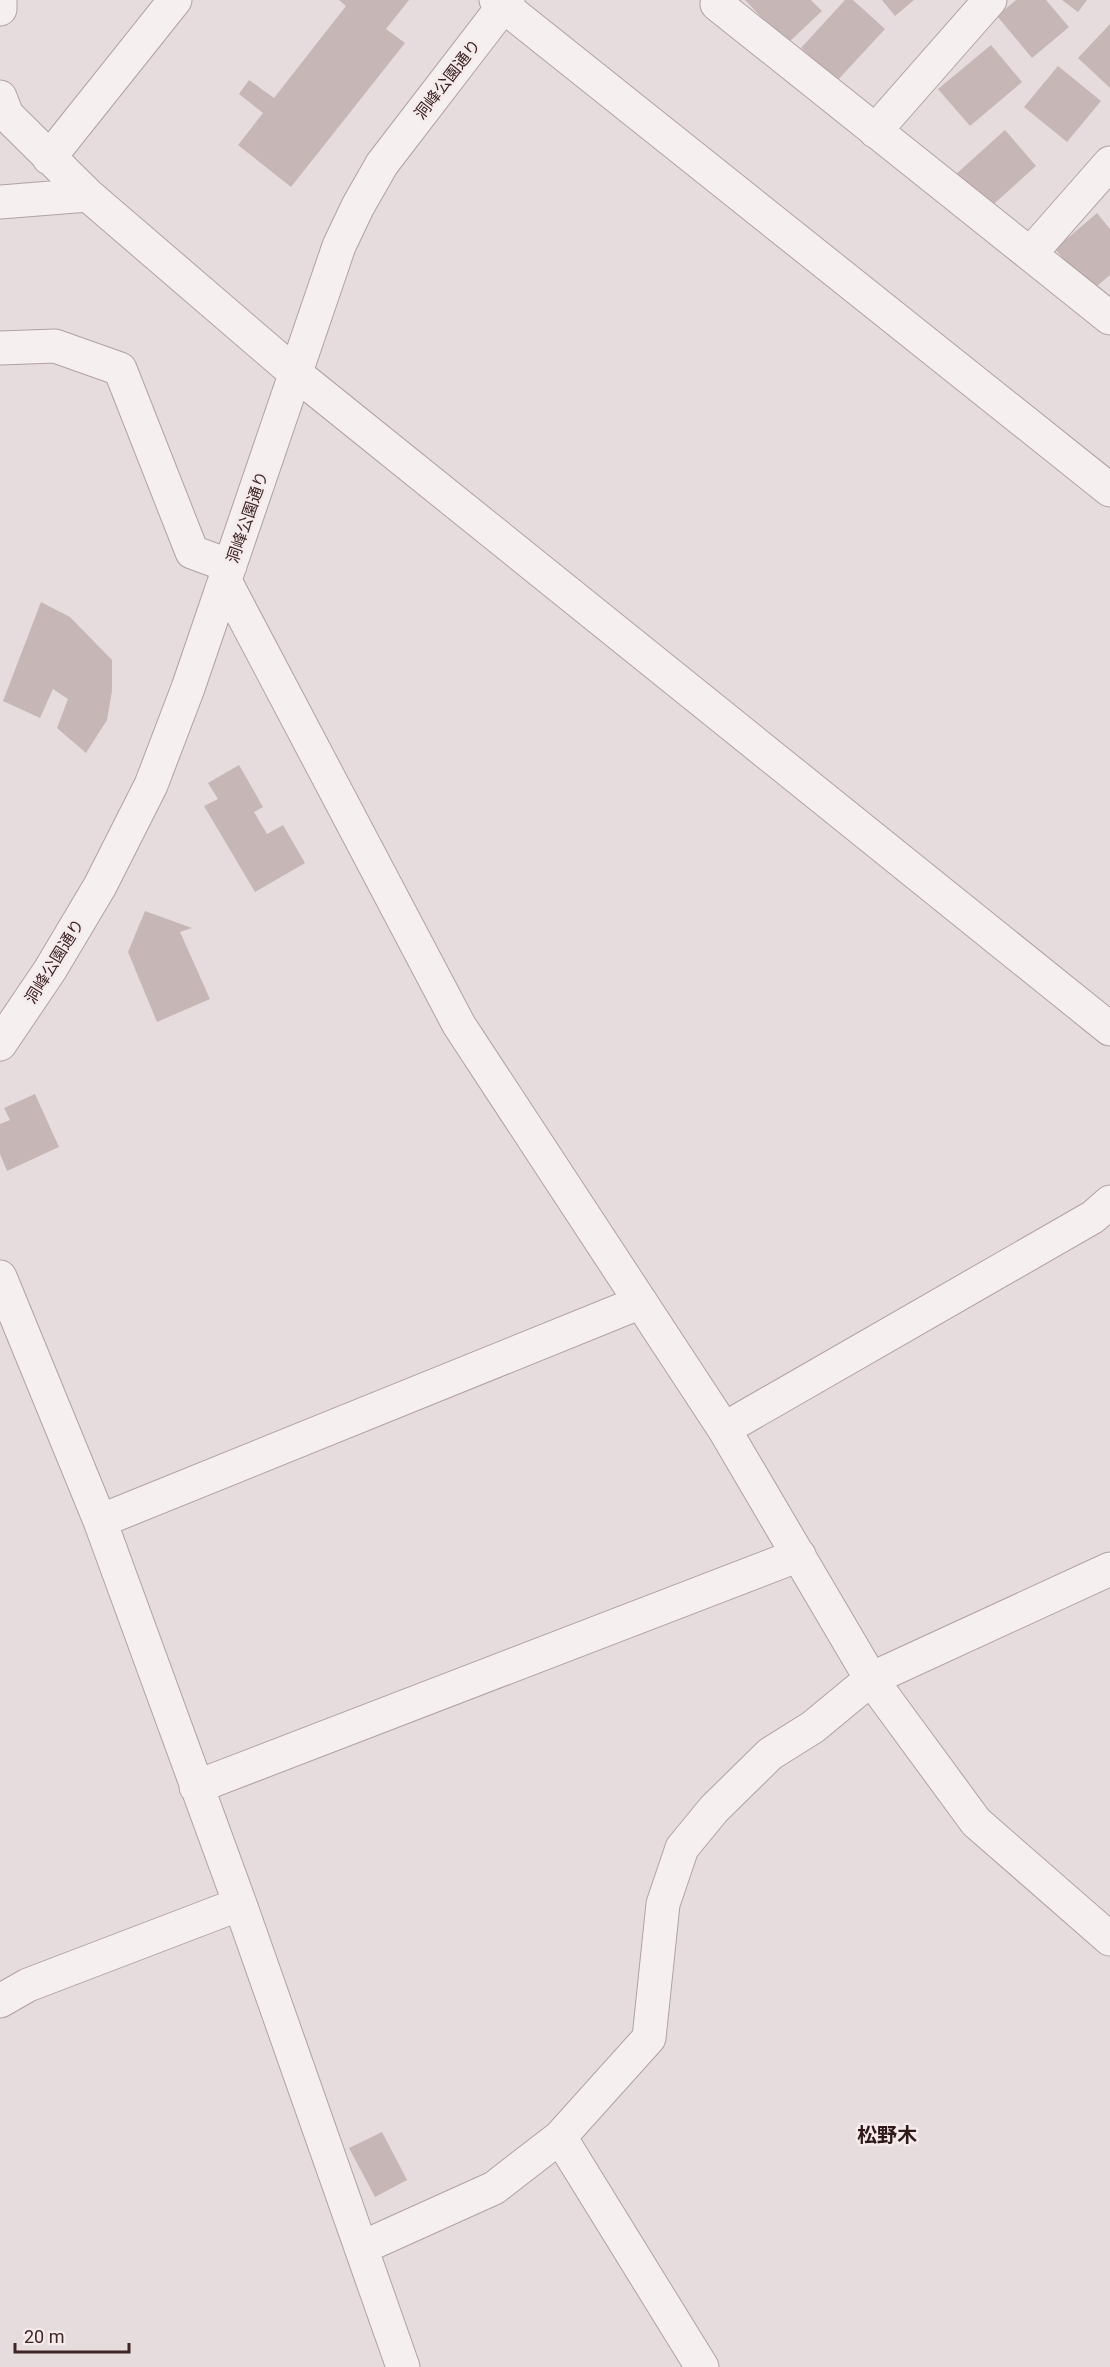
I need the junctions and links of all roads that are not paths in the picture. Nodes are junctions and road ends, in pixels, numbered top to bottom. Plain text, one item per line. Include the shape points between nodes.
1 (0, 0) edge
2 (175, 0) edge
3 (720, 0) edge
4 (990, 0) edge
5 (502, 2) edge
6 (0, 9) edge
7 (0, 97) edge
8 (875, 130) junction
9 (49, 158) junction
10 (1110, 164) edge
11 (88, 195) junction
12 (0, 202) edge
13 (1030, 254) junction
14 (1110, 318) edge
15 (0, 348) edge
16 (296, 372) junction
17 (1106, 479) edge
18 (227, 573) junction
19 (1110, 1029) edge
20 (0, 1044) edge
21 (1110, 1202) edge
22 (0, 1277) edge
23 (641, 1302) junction
24 (724, 1429) junction
25 (100, 1521) junction
26 (798, 1555) junction
27 (1110, 1569) edge
28 (871, 1679) junction
29 (196, 1787) junction
30 (240, 1904) junction
31 (1110, 1939) edge
32 (0, 2001) edge
33 (560, 2137) junction
34 (361, 2248) junction
35 (404, 2367) edge
36 (702, 2367) edge

1 - 6 street
2 - 9 street
3 - 8 street via 717,4
4 - 8 street
5 - 16 street, 洞峰公園通り via 382,164 358,206 339,246
5 - 17 street
7 - 9 street via 7,116
8 - 13 street
9 - 11 street
10 - 13 street
11 - 12 street
11 - 16 street
13 - 14 street
15 - 18 street via 55,346 120,369 192,552
16 - 18 street, 洞峰公園通り
16 - 19 street
18 - 20 street, 洞峰公園通り via 151,785 100,886
18 - 23 street via 459,1025
21 - 24 street via 1094,1217
22 - 25 street
23 - 24 street
23 - 25 street
24 - 26 street
25 - 29 street
26 - 28 street
26 - 29 street
27 - 28 street
28 - 31 street via 976,1822
28 - 33 street via 813,1727 770,1754 714,1809 682,1848 663,1904 649,2038
29 - 30 street
30 - 32 street via 28,1985
30 - 34 street
33 - 34 street via 494,2188
33 - 36 street
34 - 35 street

